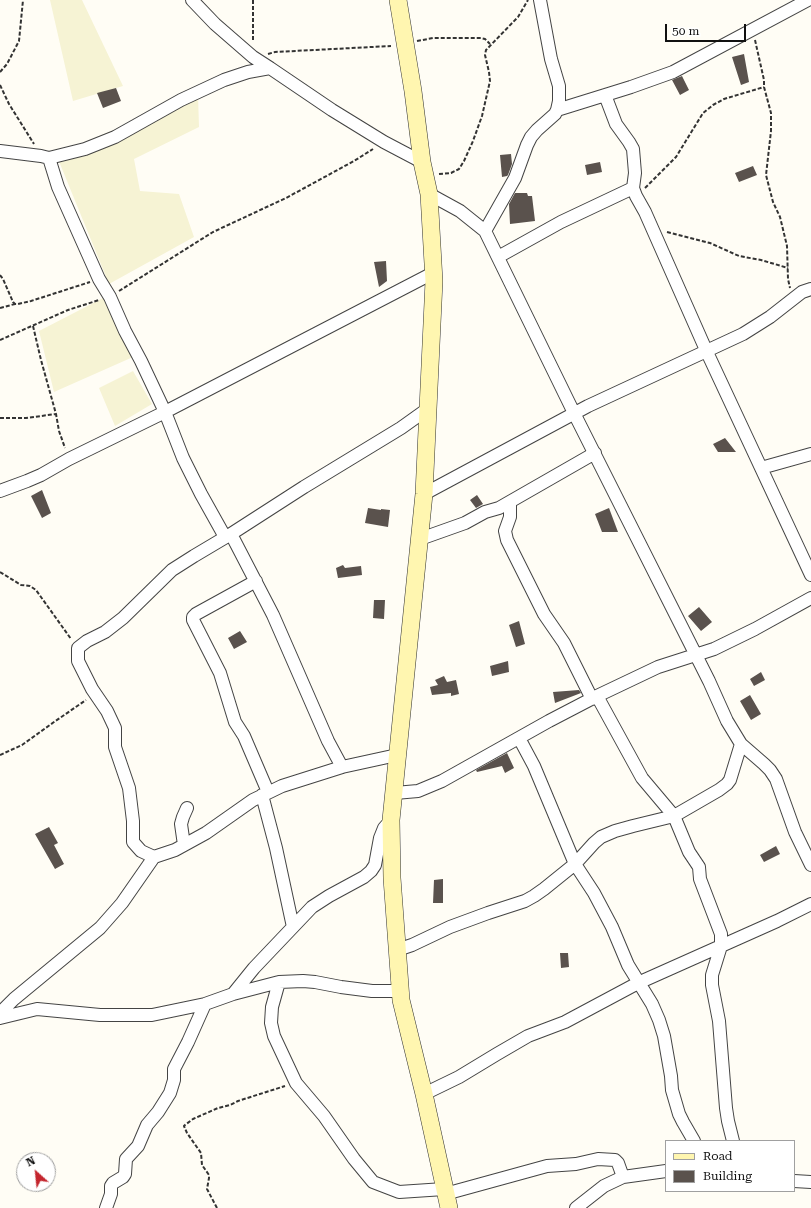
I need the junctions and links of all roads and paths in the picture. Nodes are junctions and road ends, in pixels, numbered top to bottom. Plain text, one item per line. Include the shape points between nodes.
1 (23, 0) edge
2 (192, 0) edge
3 (253, 0) edge
4 (398, 0) edge
5 (528, 0) edge
6 (540, 0) edge
7 (808, 0) edge
8 (753, 29) junction
9 (405, 42) junction
10 (490, 44) junction
11 (255, 58) junction
12 (270, 68) junction
13 (0, 72) edge
14 (0, 85) edge
15 (764, 87) junction
16 (604, 96) junction
17 (557, 110) junction
18 (384, 142) junction
19 (0, 151) edge
20 (45, 157) junction
21 (424, 169) junction
22 (635, 192) junction
23 (429, 194) junction
24 (652, 227) junction
25 (485, 231) junction
26 (498, 257) junction
27 (788, 268) junction
28 (433, 273) junction
29 (0, 275) edge
30 (99, 279) junction
31 (811, 289) edge
32 (110, 297) junction
33 (792, 299) junction
34 (15, 304) junction
35 (0, 308) edge
36 (33, 326) junction
37 (0, 340) edge
38 (706, 350) junction
39 (429, 408) junction
40 (165, 412) junction
41 (574, 413) junction
42 (56, 414) junction
43 (0, 418) edge
44 (595, 454) junction
45 (811, 454) edge
46 (69, 459) junction
47 (761, 468) junction
48 (0, 491) edge
49 (424, 494) junction
50 (510, 502) junction
51 (228, 536) junction
52 (420, 539) junction
53 (0, 572) edge
54 (811, 575) edge
55 (256, 581) junction
56 (811, 598) edge
57 (78, 648) junction
58 (695, 654) junction
59 (96, 694) junction
60 (594, 698) junction
61 (519, 738) junction
62 (741, 744) junction
63 (0, 754) edge
64 (397, 755) junction
65 (342, 767) junction
66 (394, 793) junction
67 (265, 794) junction
68 (187, 808) dead end
69 (674, 816) junction
70 (391, 820) junction
71 (184, 845) junction
72 (154, 857) junction
73 (575, 864) junction
74 (811, 865) edge
75 (811, 904) edge
76 (293, 928) junction
77 (721, 946) junction
78 (398, 950) junction
79 (279, 982) junction
80 (638, 983) junction
81 (400, 991) junction
82 (233, 994) junction
83 (205, 1004) junction
84 (0, 1013) edge
85 (0, 1018) edge
86 (296, 1083) junction
87 (424, 1094) junction
88 (693, 1140) edge
89 (733, 1140) edge
90 (665, 1171) edge
91 (623, 1177) junction
92 (795, 1181) edge
93 (811, 1182) edge
94 (446, 1197) edge
95 (106, 1208) edge
96 (217, 1208) edge
97 (576, 1208) edge

1 - 13 path via 19,41
2 - 11 street via 215,24
3 - 11 path
4 - 9 main road
5 - 10 path via 518,17
6 - 17 street via 559,86
7 - 8 street
8 - 15 path
8 - 16 street via 673,72
9 - 10 path via 433,38 481,38
9 - 11 path via 382,47 275,52
9 - 21 main road
10 - 21 path via 485,55 490,81 484,109 464,161 459,169 451,173
11 - 12 street
12 - 18 street
12 - 20 street via 224,80 181,100 115,137 86,149
14 - 20 path via 9,104
15 - 22 path via 724,99 703,113 676,157
15 - 27 path via 771,113 766,175 780,217
16 - 17 street
16 - 22 street via 616,124 633,150
17 - 25 street via 531,137 515,178
18 - 21 street
18 - 32 path via 286,198 212,232
19 - 20 street
20 - 30 street
21 - 23 main road
22 - 24 street
22 - 26 street via 561,222
23 - 25 street via 460,211
23 - 28 main road
24 - 27 path via 676,236 710,243 747,259 761,260
24 - 38 street
25 - 26 street
26 - 41 street
27 - 33 path
28 - 39 main road
28 - 40 street
29 - 34 path
30 - 32 street
30 - 34 path
31 - 33 street
32 - 36 path via 68,310
32 - 40 street
33 - 38 street via 743,334
34 - 35 path
36 - 37 path
36 - 42 path
38 - 41 street
38 - 47 street
39 - 49 main road
39 - 51 street
40 - 46 street
40 - 51 street via 201,494
41 - 44 street
41 - 49 street
42 - 43 path
42 - 46 path
44 - 50 street
44 - 58 street
45 - 47 street
46 - 48 street via 41,475
47 - 54 street
49 - 52 main road
50 - 52 street via 479,514 465,523
50 - 60 street via 510,517 505,530 507,540 544,614 564,643
51 - 55 street
51 - 57 street via 172,570 123,618
52 - 64 main road
53 - 57 path via 21,585 36,590
55 - 65 street
55 - 67 street via 196,614 193,620 220,673 236,722 244,736
56 - 58 street via 714,649
57 - 59 street via 78,661
58 - 60 street via 658,667
58 - 62 street
59 - 63 path via 22,745
59 - 72 street via 115,728 115,747 129,788 133,842 141,851
60 - 61 street
60 - 69 street via 642,778
61 - 66 street via 442,781 418,791
61 - 73 street via 534,766
62 - 69 street via 727,784
62 - 74 street via 764,764 776,779
64 - 65 street
64 - 66 main road
65 - 67 street
66 - 70 main road
67 - 71 street
67 - 76 street
68 - 71 street via 182,817
69 - 73 street via 601,837
69 - 77 street via 689,852 699,868 700,879 721,934
70 - 76 street via 380,838 375,865 371,871 312,907
70 - 78 main road via 392,878
71 - 72 street
72 - 84 street via 122,904 100,928
73 - 78 street via 544,890 525,901 450,927
73 - 80 street via 612,927
75 - 77 street
76 - 82 street
77 - 80 street
77 - 89 street via 713,969 712,985 719,1021 726,1108
78 - 81 main road
79 - 81 street via 303,981 372,991
79 - 82 street
79 - 86 street via 272,1007 271,1023 274,1036
80 - 87 street via 565,1022 528,1036 459,1077
80 - 88 street via 659,1020 672,1090 683,1122
81 - 87 main road
82 - 83 street
83 - 85 street via 152,1015 100,1015 37,1009
83 - 95 street via 174,1070 170,1093 147,1125 138,1146 126,1159 125,1174 111,1186
86 - 94 street via 373,1182 399,1192 427,1191
86 - 96 path via 238,1100 193,1119 184,1126 201,1153 202,1165 209,1178 207,1189
87 - 94 main road
90 - 91 street
91 - 94 street via 618,1162 598,1160 547,1166
91 - 97 street via 604,1186
92 - 93 street

